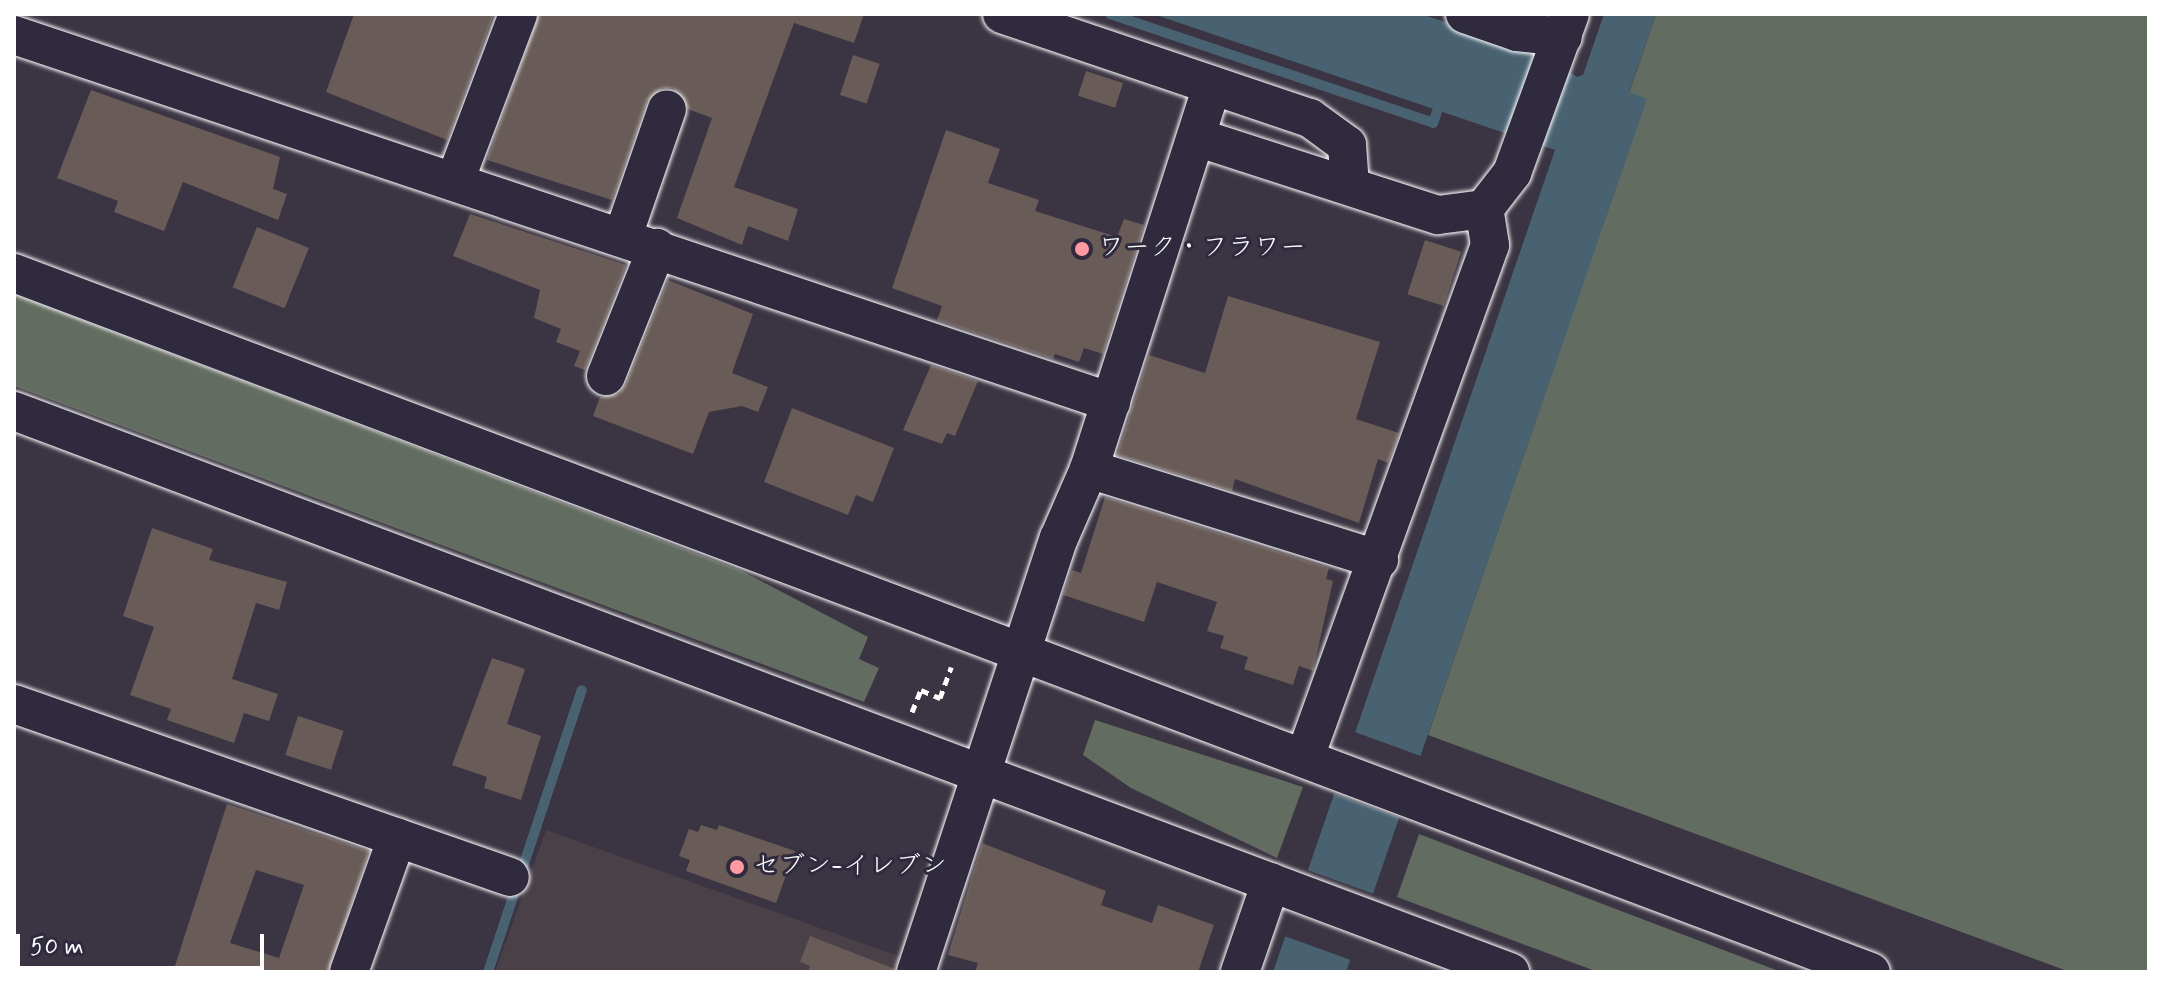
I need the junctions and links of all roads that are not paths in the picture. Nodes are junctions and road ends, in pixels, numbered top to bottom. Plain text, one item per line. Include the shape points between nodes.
1 (518, 14) edge
2 (1002, 14) edge
3 (1465, 14) edge
4 (14, 35) edge
5 (1562, 38) edge
6 (1212, 85) junction
7 (667, 109) dead end
8 (1199, 138) junction
9 (455, 181) junction
10 (1350, 186) junction
11 (1484, 209) junction
12 (640, 242) junction
13 (14, 273) edge
14 (606, 376) dead end
15 (1111, 402) junction
16 (14, 411) edge
17 (1089, 469) junction
18 (1379, 560) junction
19 (1021, 654) junction
20 (14, 704) edge
21 (1316, 762) junction
22 (985, 773) junction
23 (397, 837) junction
24 (510, 877) dead end
25 (1278, 885) junction
26 (349, 972) edge
27 (916, 972) edge
28 (1240, 972) edge
29 (1510, 972) edge
30 (1871, 972) edge

1 - 9 street
2 - 6 street
3 - 5 street via 1517,32
4 - 9 street
5 - 11 street via 1512,173
6 - 8 street
6 - 10 street via 1338,133 1350,159
7 - 12 street
8 - 10 street
8 - 15 street
9 - 12 street
10 - 11 street via 1438,215
11 - 18 street via 1490,245
12 - 14 street
12 - 15 street
13 - 19 street
15 - 17 street
16 - 22 street
17 - 18 street
17 - 19 street
18 - 21 street
19 - 21 street
19 - 22 street
20 - 23 street
21 - 30 street
22 - 25 street
22 - 27 street
23 - 24 street
23 - 26 street
25 - 28 street
25 - 29 street

